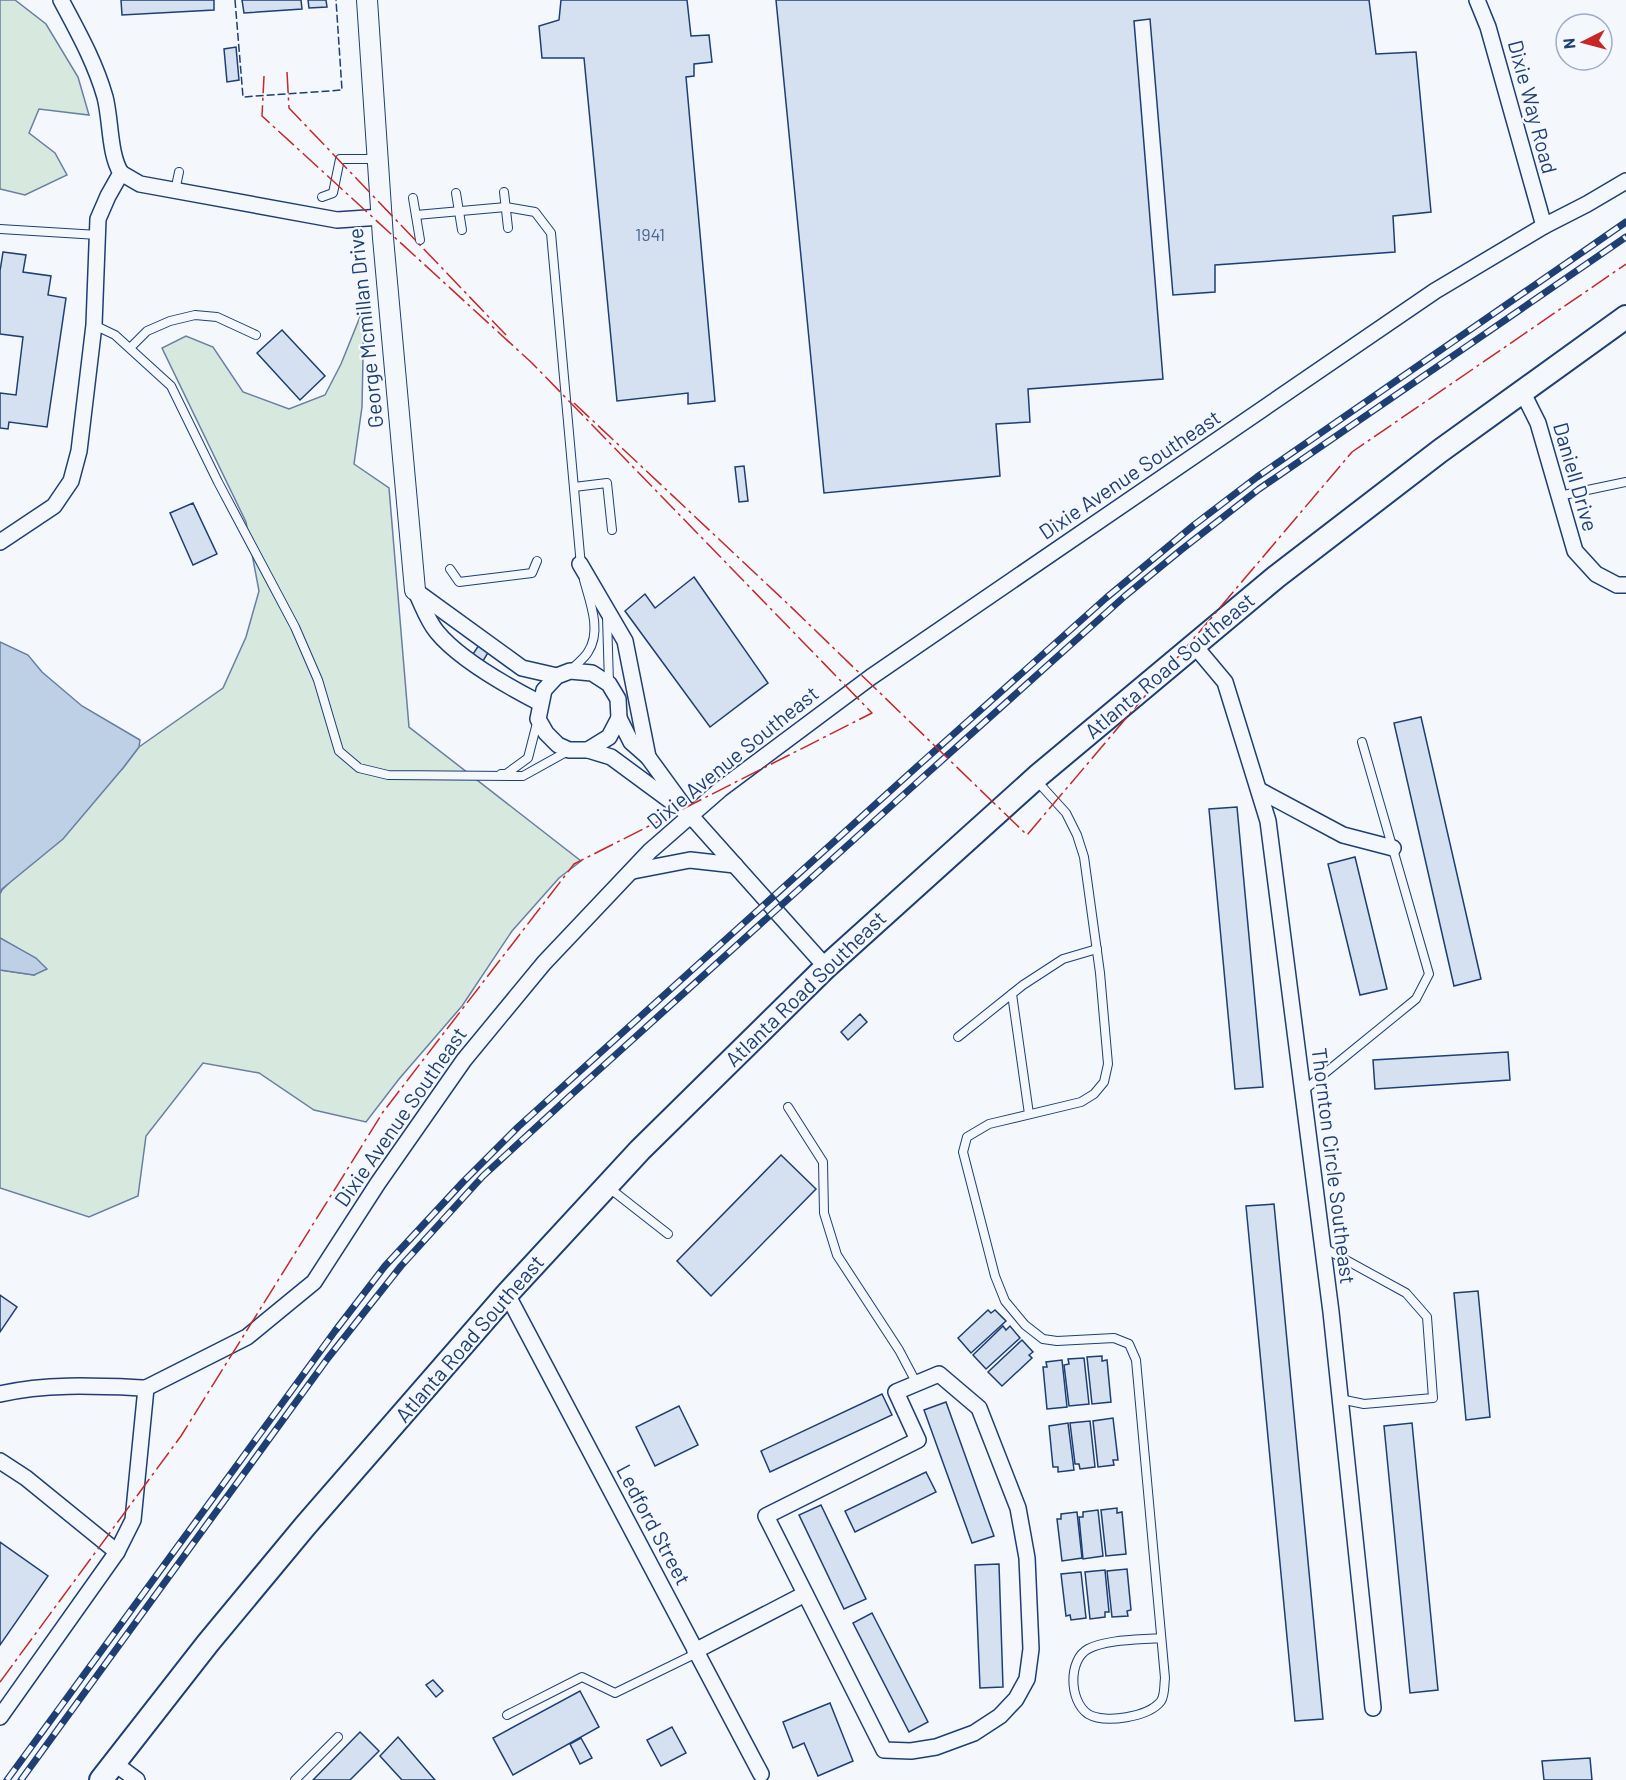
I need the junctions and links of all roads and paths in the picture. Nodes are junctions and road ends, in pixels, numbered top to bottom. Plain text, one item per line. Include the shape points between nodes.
1 (61, 0) edge
2 (367, 0) edge
3 (1477, 0) edge
4 (378, 159) junction
5 (179, 172) dead end
6 (121, 173) junction
7 (1626, 181) edge
8 (175, 191) junction
9 (504, 192) dead end
10 (456, 193) dead end
11 (321, 197) dead end
12 (414, 198) dead end
13 (506, 207) junction
14 (459, 212) junction
15 (416, 215) junction
16 (381, 216) junction
17 (1544, 226) junction
18 (508, 228) dead end
19 (0, 229) edge
20 (462, 230) dead end
21 (98, 235) junction
22 (420, 240) dead end
23 (1626, 317) edge
24 (94, 325) junction
25 (256, 335) dead end
26 (130, 348) junction
27 (1522, 391) junction
28 (1626, 482) edge
29 (574, 487) junction
30 (1559, 496) junction
31 (612, 530) dead end
32 (0, 543) edge
33 (537, 561) dead end
34 (580, 564) junction
35 (450, 569) dead end
36 (1626, 585) edge
37 (415, 590) junction
38 (607, 610) junction
39 (1194, 645) junction
40 (564, 674) junction
41 (609, 684) junction
42 (539, 711) junction
43 (619, 718) junction
44 (1362, 742) dead end
45 (569, 750) junction
46 (588, 750) junction
47 (648, 757) junction
48 (388, 776) junction
49 (1035, 779) junction
50 (1259, 790) junction
51 (691, 816) junction
52 (1393, 849) junction
53 (735, 866) junction
54 (633, 871) junction
55 (1097, 949) junction
56 (826, 967) junction
57 (1012, 994) junction
58 (958, 1037) dead end
59 (1303, 1091) junction
60 (788, 1107) dead end
61 (1029, 1114) junction
62 (607, 1186) junction
63 (668, 1234) dead end
64 (1323, 1248) junction
65 (507, 1294) junction
66 (917, 1383) junction
67 (146, 1388) junction
68 (0, 1394) edge
69 (1340, 1399) junction
70 (0, 1461) edge
71 (117, 1552) junction
72 (805, 1594) junction
73 (1161, 1638) junction
74 (696, 1652) junction
75 (1373, 1708) dead end
76 (507, 1715) dead end
77 (0, 1717) edge
78 (339, 1737) dead end
79 (108, 1771) edge
80 (761, 1774) dead end
81 (137, 1780) edge
82 (295, 1780) edge

1 - 6 street via 91,56 105,96 114,156
2 - 4 street
3 - 17 street, Dixie Way Road
4 - 11 lane via 340,159 333,193
4 - 16 street
5 - 8 lane
6 - 8 street, George Mcmillan Drive via 140,184
6 - 21 street via 98,219
7 - 17 street, Dixie Avenue Southeast
8 - 16 street, George Mcmillan Drive via 337,219
9 - 13 lane
10 - 14 lane
12 - 15 lane
13 - 14 lane
13 - 18 lane
13 - 29 lane via 535,212 551,233
14 - 15 lane
14 - 20 lane
15 - 22 lane
16 - 37 street, George Mcmillan Drive
17 - 51 street, Dixie Avenue Southeast via 1435,291 871,677 721,789
19 - 21 lane
21 - 24 street
23 - 27 main road, Atlanta Road Southeast
24 - 26 lane
24 - 32 street via 79,451 71,481 54,506
25 - 26 lane via 217,316 195,315 147,331
26 - 48 lane via 171,386 295,627 318,680 339,751 359,768
27 - 30 street, Daniell Drive via 1538,423
27 - 39 main road, Atlanta Road Southeast via 1350,520
28 - 30 lane
29 - 31 lane via 607,483
29 - 34 lane
30 - 36 street, Daniell Drive via 1575,551 1596,574 1617,585
33 - 35 lane via 532,573 495,579 459,582
34 - 38 street
34 - 40 lane via 594,619 594,638 588,652
37 - 40 street via 522,668
37 - 42 street, George Mcmillan Drive via 435,630 450,647
38 - 41 lane
38 - 47 street via 625,641
39 - 49 main road, Atlanta Road Southeast
39 - 50 street, Thornton Circle Southeast via 1225,682
40 - 41 street via 592,673
40 - 42 street via 544,690
41 - 43 street via 618,699
42 - 45 street, George Mcmillan Drive via 546,733
42 - 48 lane via 528,758 506,774
43 - 46 street via 609,737
43 - 47 street via 631,742
44 - 52 lane
45 - 46 street
45 - 48 lane via 524,776
46 - 51 street via 611,757
47 - 51 street
49 - 55 lane via 1066,813 1077,835 1084,856
49 - 56 main road, Atlanta Road Southeast
50 - 52 street via 1343,835
50 - 59 street, Thornton Circle Southeast via 1268,821
51 - 53 street
51 - 54 street, Dixie Avenue Southeast
52 - 59 lane via 1429,974 1416,999
53 - 54 street via 690,860
53 - 56 street
54 - 67 street, Dixie Avenue Southeast via 544,963 464,1060 314,1282 247,1337
55 - 57 lane via 1063,959
55 - 61 lane via 1108,1064 1104,1082 1081,1102
56 - 62 main road, Atlanta Road Southeast
57 - 58 lane
57 - 61 lane
59 - 64 street, Thornton Circle Southeast
60 - 66 lane via 823,1162 824,1212 837,1255
61 - 73 lane via 989,1124 967,1137 963,1152 969,1178 995,1276 1005,1301 1025,1325 1042,1339 1114,1338 1129,1344 1136,1360
62 - 63 lane
62 - 65 main road, Atlanta Road Southeast
64 - 69 street, Thornton Circle Southeast
64 - 69 lane via 1406,1293 1427,1317 1433,1398 1364,1404
65 - 74 street, Ledford Street
65 - 79 main road, Atlanta Road Southeast via 207,1643
66 - 72 street via 896,1392 918,1440 766,1516
66 - 72 street via 939,1374 979,1408 1018,1508 1027,1558 1031,1649 1027,1679 1000,1716 974,1733 936,1747 884,1750
67 - 68 street via 23,1389
67 - 71 street via 133,1520
69 - 75 street, Thornton Circle Southeast
70 - 71 street
71 - 77 street
72 - 74 street
73 - 73 lane via 1163,1699 1152,1710 1138,1715 1099,1718 1086,1713 1078,1702 1073,1682 1075,1663 1086,1650 1101,1644
74 - 76 lane via 615,1693 582,1677
74 - 80 street, Ledford Street
78 - 82 lane
79 - 81 street

